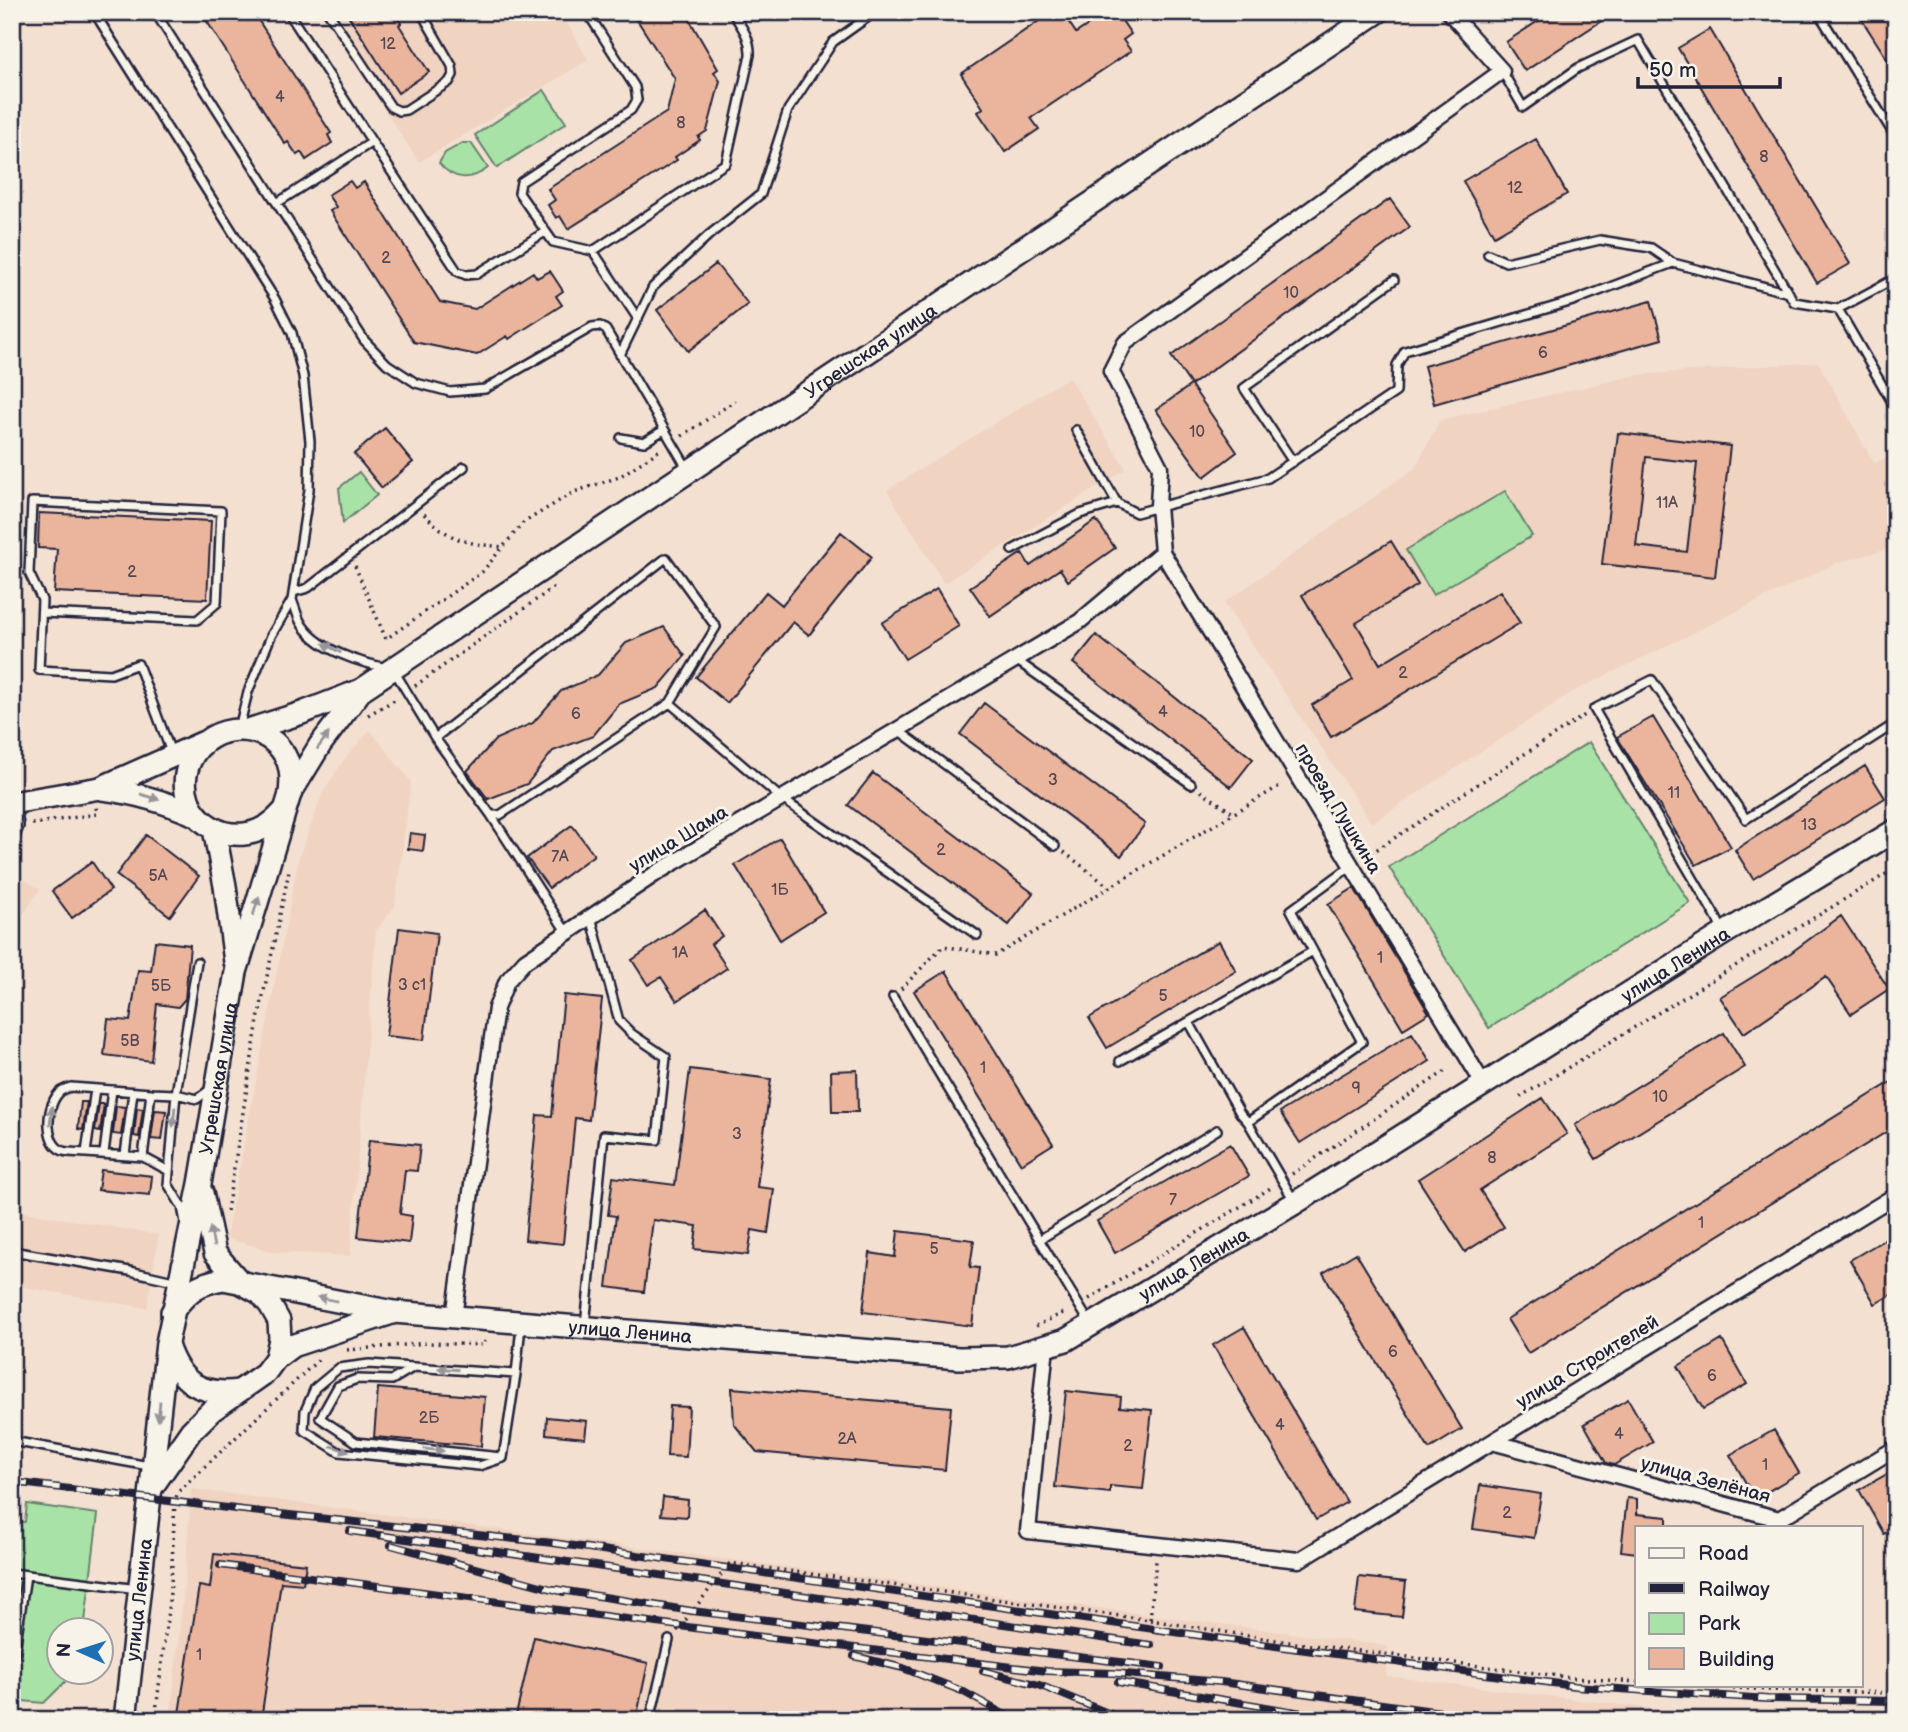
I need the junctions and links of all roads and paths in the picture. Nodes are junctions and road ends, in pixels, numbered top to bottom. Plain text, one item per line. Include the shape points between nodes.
1 (94, 12) edge
2 (155, 12) edge
3 (288, 12) edge
4 (328, 12) edge
5 (421, 12) edge
6 (587, 12) edge
7 (732, 12) edge
8 (875, 12) edge
9 (1378, 12) edge
10 (1449, 12) edge
11 (1818, 12) edge
12 (1502, 71) junction
13 (1896, 138) edge
14 (372, 142) junction
15 (277, 203) junction
16 (545, 232) junction
17 (593, 251) junction
18 (1488, 254) dead end
19 (1673, 263) junction
20 (1896, 278) edge
21 (1394, 280) dead end
22 (1789, 293) junction
23 (1838, 309) junction
24 (638, 319) junction
25 (620, 355) junction
26 (735, 401) dead end
27 (1896, 409) edge
28 (664, 430) junction
29 (1076, 430) dead end
30 (621, 438) dead end
31 (672, 443) junction
32 (1293, 462) junction
33 (464, 467) dead end
34 (689, 471) junction
35 (1117, 503) junction
36 (415, 505) junction
37 (1158, 506) junction
38 (503, 547) junction
39 (1012, 550) dead end
40 (1162, 552) junction
41 (350, 555) junction
42 (293, 596) junction
43 (42, 613) junction
44 (1015, 660) junction
45 (393, 669) junction
46 (361, 690) junction
47 (670, 703) junction
48 (1594, 709) junction
49 (1896, 723) edge
50 (243, 729) junction
51 (898, 730) junction
52 (1881, 733) junction
53 (435, 738) junction
54 (205, 742) junction
55 (172, 756) junction
56 (1896, 761) edge
57 (1297, 776) junction
58 (1191, 784) joint
59 (100, 788) junction
60 (781, 798) junction
61 (287, 802) junction
62 (14, 803) edge
63 (97, 814) dead end
64 (1233, 814) junction
65 (491, 815) junction
66 (206, 822) junction
67 (19, 826) junction
68 (1896, 830) edge
69 (12, 845) edge
70 (1055, 846) joint
71 (1351, 866) junction
72 (1896, 868) edge
73 (1109, 887) junction
74 (591, 916) junction
75 (567, 933) junction
76 (1723, 934) junction
77 (977, 935) dead end
78 (1313, 951) junction
79 (197, 962) dead end
80 (236, 972) junction
81 (894, 997) joint
82 (1189, 1022) junction
83 (1120, 1061) dead end
84 (1484, 1085) junction
85 (216, 1086) junction
86 (95, 1089) junction
87 (112, 1090) junction
88 (133, 1092) junction
89 (151, 1093) junction
90 (176, 1094) junction
91 (1520, 1097) dead end
92 (1248, 1122) junction
93 (1217, 1130) dead end
94 (86, 1153) junction
95 (104, 1153) junction
96 (125, 1155) junction
97 (143, 1157) junction
98 (169, 1171) junction
99 (200, 1184) junction
100 (1896, 1195) edge
101 (1295, 1203) junction
102 (1039, 1240) junction
103 (189, 1241) junction
104 (12, 1251) edge
105 (179, 1282) junction
106 (240, 1282) junction
107 (172, 1312) junction
108 (394, 1312) junction
109 (454, 1317) junction
110 (521, 1322) junction
111 (1091, 1326) junction
112 (585, 1327) junction
113 (485, 1341) dead end
114 (167, 1343) junction
115 (1046, 1346) junction
116 (339, 1351) dead end
117 (327, 1352) dead end
118 (276, 1358) junction
119 (414, 1367) junction
120 (516, 1374) junction
121 (239, 1391) junction
122 (12, 1441) edge
123 (1492, 1442) junction
124 (1896, 1448) edge
125 (503, 1458) junction
126 (153, 1467) junction
127 (151, 1489) junction
128 (1157, 1545) junction
129 (12, 1573) edge
130 (26, 1575) junction
131 (139, 1590) junction
132 (1150, 1620) junction
133 (669, 1640) joint
134 (12, 1670) edge
135 (1635, 1682) edge
136 (1701, 1686) edge
137 (1896, 1693) edge
138 (123, 1717) edge
139 (155, 1720) edge
140 (650, 1720) edge

1 - 42 lane via 292,333 303,376 310,441 309,490
2 - 15 lane
3 - 14 lane
4 - 5 lane via 391,107 399,111 449,82 453,75
6 - 16 lane via 635,87 637,100 631,110 521,182 519,193
7 - 17 lane via 751,45 726,163
8 - 24 lane via 833,42 788,110 761,194 653,287
9 - 34 main road, Угрешская улица
10 - 12 street
11 - 13 lane
12 - 22 lane via 1523,107 1578,68 1639,40
12 - 37 street via 1125,343 1111,371 1160,467
14 - 15 lane
14 - 16 lane via 457,271 477,274
15 - 25 lane via 364,340 387,364 416,383 450,392 485,389 592,327 606,330
16 - 17 lane via 553,242
17 - 24 lane
18 - 19 lane via 1506,262 1600,240 1651,248
19 - 22 lane
19 - 32 lane via 1573,301 1405,351 1398,365 1396,392
20 - 23 lane
21 - 32 lane via 1244,388
22 - 23 lane via 1794,302
23 - 27 lane
24 - 25 lane
25 - 28 lane
26 - 31 path
28 - 30 lane via 645,442
28 - 31 lane
29 - 35 lane
31 - 34 lane
31 - 38 path via 619,477 574,492 523,523
32 - 37 lane via 1268,478
33 - 36 lane
34 - 45 main road, Угрешская улица
35 - 37 lane via 1136,513
35 - 39 lane via 1080,514
36 - 38 path via 452,538
36 - 41 lane
37 - 40 street
38 - 41 path via 482,572 386,639
40 - 44 street, улица Шама via 1079,622
40 - 57 street, проезд Пушкина
41 - 42 lane
45 -> 42 lane via 362,664 315,639 301,623
42 - 50 lane via 248,692
43 - 43 lane via 42,600 29,573 32,502 221,511 217,603 197,620
43 - 55 lane via 39,670 111,674 138,664
44 - 51 street, улица Шама
44 - 58 lane
45 - 46 main road, Угрешская улица
45 - 53 lane
46 - 50 main road, Угрешская улица
61 -> 46 main road, Угрешская улица via 320,745
47 - 53 lane via 716,627 666,558
47 - 60 lane
47 - 65 lane via 500,815
48 - 52 lane via 1652,680 1746,819
48 - 71 path
48 - 76 lane
49 - 52 lane
50 - 54 main road, Угрешская улица via 221,732
50 - 61 main road, Угрешская улица via 264,736 287,760 292,777
51 - 60 street, улица Шама
51 - 70 lane
52 - 56 path
53 - 65 lane
54 - 55 main road
54 - 66 main road, Угрешская улица via 186,775 190,803
55 - 59 main road
57 - 64 path
57 - 71 street, проезд Пушкина
58 - 64 path
59 - 62 main road
59 -> 66 main road via 158,799
60 - 74 street, улица Шама
60 - 77 lane
61 - 66 main road, Угрешская улица via 265,828 253,833 240,835
80 -> 61 main road, Угрешская улица
62 - 67 lane
63 - 67 path
64 - 73 path
65 - 75 lane
66 - 80 main road, Угрешская улица via 225,886
67 - 69 lane
68 - 76 main road, улица Ленина
70 - 73 path
71 - 78 lane via 1291,909
71 - 84 street, проезд Пушкина
72 - 91 path
73 - 81 path via 996,955 943,946
74 - 75 street, улица Шама
74 - 112 lane via 620,1021 666,1057 657,1140 604,1135
75 - 109 street, улица Шама via 525,961 507,981 496,1008
76 - 84 main road, улица Ленина
78 - 82 lane
78 - 92 lane via 1362,1042
79 - 90 lane
80 - 85 main road, Угрешская улица
81 - 102 lane
82 - 83 lane
82 - 92 lane
84 - 101 main road, улица Ленина
85 - 90 lane via 197,1099
85 - 99 main road, Угрешская улица
86 - 87 lane
86 - 94 lane
94 -> 86 lane via 64,1152 54,1144 50,1112 60,1091
87 - 88 lane
87 - 95 lane
88 - 89 lane
88 - 96 lane
89 - 90 lane
89 - 97 lane
90 -> 98 lane
92 - 101 lane
93 - 102 lane
94 - 95 lane
95 - 96 lane
96 - 97 lane
97 - 98 lane
98 - 103 lane via 168,1184 182,1207
99 - 103 main road, Угрешская улица
106 -> 99 main road, Угрешская улица via 215,1253
100 - 123 street, улица Строителей
101 - 111 main road, улица Ленина
102 - 111 lane
103 - 105 main road, Угрешская улица
104 - 105 lane
105 - 107 main road, Угрешская улица
106 - 107 main road, улица Ленина via 204,1283 187,1293
108 -> 106 main road, улица Ленина
106 - 118 main road via 260,1293 279,1321
107 - 114 main road, улица Ленина
108 - 109 main road, улица Ленина
108 - 118 main road, улица Ленина via 292,1346
109 - 110 main road, улица Ленина
110 - 112 main road, улица Ленина
110 - 120 lane
111 - 115 main road, улица Ленина
112 - 115 main road, улица Ленина via 959,1358 1008,1357
113 - 116 path via 484,1345 428,1343
114 - 121 main road via 173,1364 196,1387 220,1394
114 -> 126 main road, улица Ленина
115 - 128 street via 1028,1531
117 - 139 path via 178,1492
118 - 121 main road, улица Ленина via 265,1373
120 -> 119 lane
119 -> 125 lane via 392,1380 357,1379 338,1386 320,1418 356,1442
119 -> 125 lane via 369,1364 339,1368 315,1388 305,1411 304,1430 339,1452 480,1466
120 - 125 lane
121 - 127 main road, улица Ленина via 191,1432
122 - 126 lane
123 - 124 street, улица Зелёная via 1779,1519
123 - 128 street, улица Строителей via 1299,1560
126 - 127 main road, улица Ленина
127 - 131 main road, улица Ленина
128 - 132 path
129 - 130 lane
130 - 131 lane
130 - 134 lane
131 - 138 main road, улица Ленина
132 - 133 path via 730,1563
132 - 135 path via 1288,1642
133 - 140 lane
136 - 137 path

